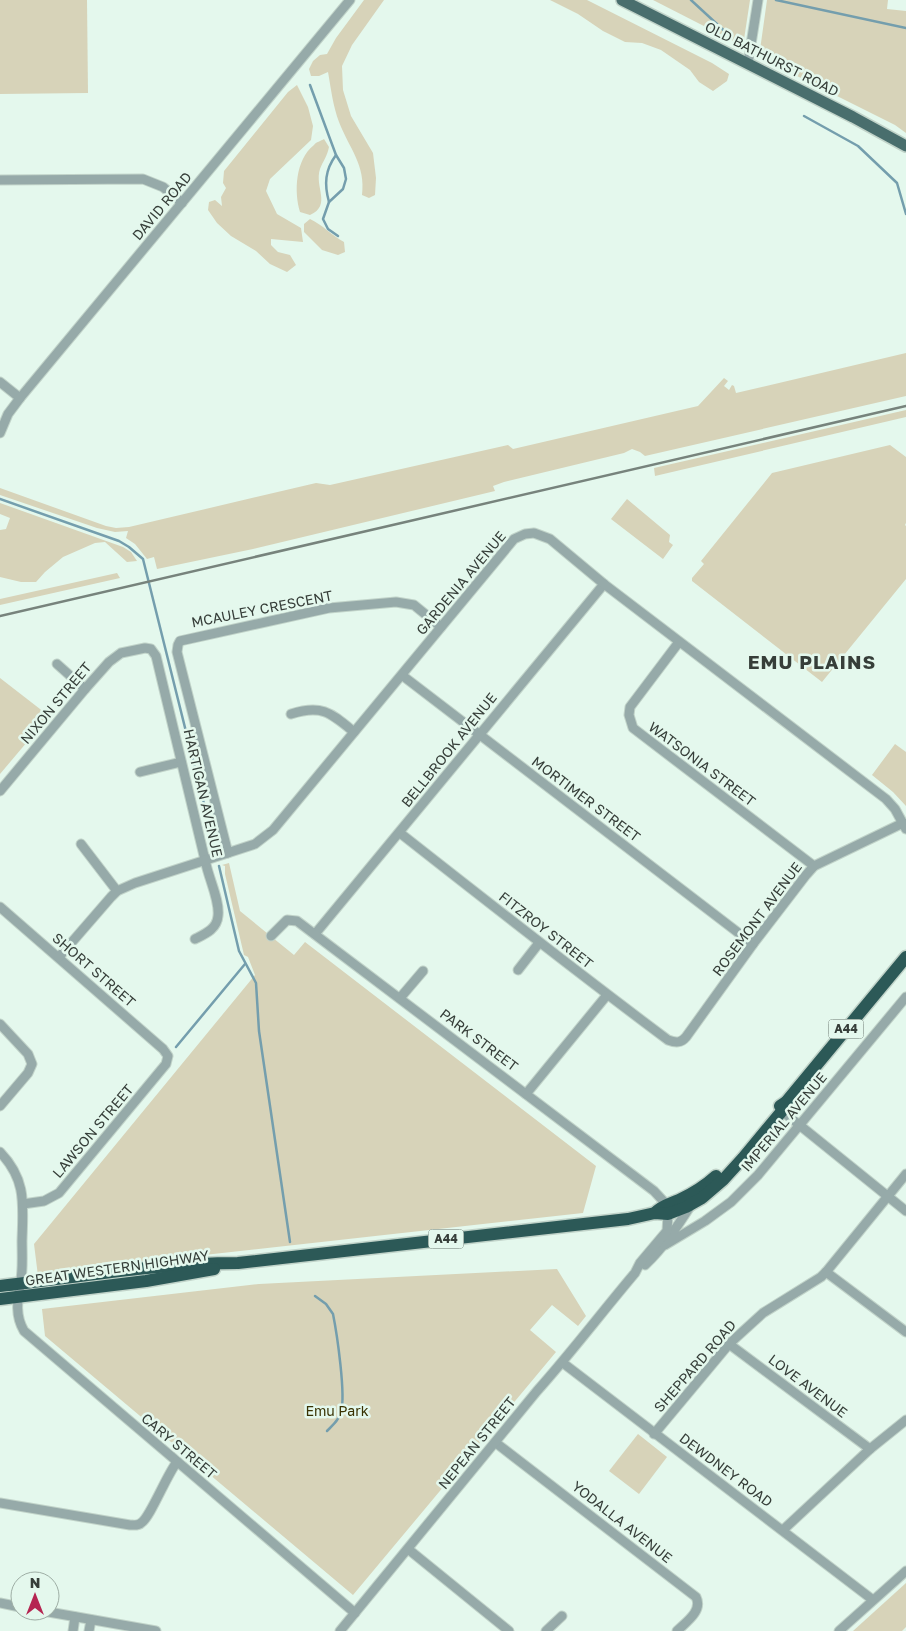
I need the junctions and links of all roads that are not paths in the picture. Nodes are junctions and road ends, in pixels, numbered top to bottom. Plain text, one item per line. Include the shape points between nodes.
1 (350, 0) edge
2 (622, 0) edge
3 (758, 0) edge
4 (748, 63) junction
5 (906, 146) edge
6 (0, 180) edge
7 (182, 202) junction
8 (0, 382) edge
9 (20, 398) junction
10 (0, 433) edge
11 (604, 584) junction
12 (442, 627) junction
13 (679, 642) junction
14 (145, 648) joint
15 (57, 664) dead end
16 (403, 676) junction
17 (84, 689) junction
18 (290, 714) dead end
19 (354, 732) junction
20 (479, 735) junction
21 (182, 762) junction
22 (140, 772) dead end
23 (0, 792) edge
24 (904, 826) edge
25 (400, 832) junction
26 (81, 844) dead end
27 (228, 853) junction
28 (205, 860) junction
29 (814, 866) junction
30 (117, 891) junction
31 (0, 907) edge
32 (315, 934) junction
33 (271, 936) dead end
34 (195, 940) dead end
35 (538, 943) junction
36 (753, 944) junction
37 (59, 957) junction
38 (906, 957) edge
39 (518, 970) dead end
40 (423, 971) dead end
41 (607, 995) junction
42 (906, 997) edge
43 (400, 998) junction
44 (0, 1024) edge
45 (679, 1042) joint
46 (168, 1056) joint
47 (526, 1094) junction
48 (0, 1106) edge
49 (784, 1106) junction
50 (800, 1125) junction
51 (0, 1152) edge
52 (906, 1174) edge
53 (888, 1196) junction
54 (23, 1204) junction
55 (691, 1205) junction
56 (668, 1210) junction
57 (906, 1211) edge
58 (665, 1244) junction
59 (238, 1263) junction
60 (826, 1272) junction
61 (635, 1273) junction
62 (20, 1284) junction
63 (0, 1286) edge
64 (17, 1297) junction
65 (0, 1299) edge
66 (906, 1332) edge
67 (729, 1344) junction
68 (563, 1363) junction
69 (906, 1420) edge
70 (654, 1434) junction
71 (496, 1443) junction
72 (870, 1449) junction
73 (177, 1462) junction
74 (0, 1502) edge
75 (783, 1530) junction
76 (408, 1549) junction
77 (906, 1571) edge
78 (873, 1600) junction
79 (355, 1613) junction
80 (60, 1614) edge
81 (562, 1616) dead end
82 (76, 1617) junction
83 (91, 1620) junction
84 (345, 1629) edge
85 (73, 1631) edge
86 (89, 1631) edge
87 (156, 1631) edge
88 (509, 1631) edge
89 (546, 1631) edge
90 (676, 1631) edge
91 (839, 1631) edge

1 - 7 street, DAVID ROAD
2 - 4 main road, OLD BATHURST ROAD
3 - 4 street
4 - 5 main road, OLD BATHURST ROAD
6 - 7 street via 144,179 163,187
7 - 9 street, DAVID ROAD
8 - 9 street
9 - 10 street, DAVID ROAD
11 - 12 street, GARDENIA AVENUE via 550,540 538,534 525,534 514,540
11 - 13 street, GARDENIA AVENUE
11 - 20 street, BELLBROOK AVENUE
12 - 16 street, GARDENIA AVENUE
12 - 27 street, MCAULEY CRESCENT via 414,605 396,602 329,608 180,641 177,652
13 - 24 street, GARDENIA AVENUE via 886,799 896,809
13 - 29 street, WATSONIA STREET via 630,707 633,728
14 - 17 street, NIXON STREET via 113,658
14 - 21 street, HARTIGAN AVENUE via 151,649 156,656
15 - 17 street
16 - 19 street, GARDENIA AVENUE
16 - 20 street, MORTIMER STREET
17 - 23 street, NIXON STREET
18 - 19 street via 323,710
19 - 27 street, GARDENIA AVENUE via 273,830 255,844
20 - 25 street, BELLBROOK AVENUE
20 - 36 street, MORTIMER STREET
21 - 22 street
21 - 28 street, HARTIGAN AVENUE
24 - 29 street, ROSEMONT AVENUE
25 - 32 street, BELLBROOK AVENUE
25 - 35 street, FITZROY STREET
26 - 30 street
27 - 28 street, GARDENIA AVENUE
28 - 30 street, GARDENIA AVENUE
28 - 34 street, HARTIGAN AVENUE via 218,917 211,930
29 - 36 street, ROSEMONT AVENUE
30 - 37 street, GARDENIA AVENUE
31 - 37 street, SHORT STREET
32 - 33 street, PARK STREET via 290,919 284,921
32 - 43 street, PARK STREET
35 - 39 street
35 - 41 street, FITZROY STREET
36 - 45 street, ROSEMONT AVENUE via 686,1037
37 - 46 street, SHORT STREET
38 - 49 highway, GREAT WESTERN HIGHWAY / A44
40 - 43 street
41 - 45 street, FITZROY STREET via 668,1040
41 - 47 street
42 - 50 street, IMPERIAL AVENUE
43 - 47 street, PARK STREET
44 - 48 street via 32,1062 28,1073
46 - 54 street, LAWSON STREET via 166,1064 59,1193 44,1201
47 - 56 street, PARK STREET via 654,1191
49 - 50 street
49 - 55 highway, GREAT WESTERN HIGHWAY / A44 via 723,1180
49 - 56 highway, GREAT WESTERN HIGHWAY / A44 via 778,1108 736,1157 712,1179
50 - 53 street
50 - 58 street, IMPERIAL AVENUE via 758,1176 730,1202
51 - 54 street, CARY STREET via 16,1172
52 - 53 street, SHEPPARD ROAD
53 - 57 street
53 - 60 street, SHEPPARD ROAD
54 - 62 street, CARY STREET
55 - 56 highway, GREAT WESTERN HIGHWAY / A44
55 - 58 street, NEPEAN STREET
56 - 59 highway, GREAT WESTERN HIGHWAY / A44 via 628,1219
56 - 61 street, NEPEAN STREET via 667,1231
58 - 61 street, NEPEAN STREET
59 - 62 highway, GREAT WESTERN HIGHWAY / A44 via 162,1267
59 - 64 highway, GREAT WESTERN HIGHWAY / A44 via 170,1278
60 - 66 street
60 - 67 street, SHEPPARD ROAD via 763,1313
61 - 68 street, NEPEAN STREET
62 - 63 highway, GREAT WESTERN HIGHWAY / A44
62 - 64 street, CARY STREET
64 - 65 highway, GREAT WESTERN HIGHWAY / A44
64 - 73 street, CARY STREET via 20,1322 28,1336
67 - 70 street, SHEPPARD ROAD
67 - 72 street, LOVE AVENUE
68 - 70 street, DEWDNEY ROAD
68 - 71 street, NEPEAN STREET
69 - 72 street
70 - 75 street, DEWDNEY ROAD
71 - 76 street, NEPEAN STREET
71 - 90 street, YODALLA AVENUE via 696,1596 699,1605 696,1611
72 - 75 street
73 - 74 street via 145,1519 138,1525
73 - 79 street, CARY STREET
75 - 78 street, DEWDNEY ROAD
76 - 79 street, NEPEAN STREET
76 - 88 street
77 - 78 street
78 - 91 street
79 - 84 street, NEPEAN STREET
80 - 82 street
81 - 89 street
82 - 83 street
82 - 85 street
83 - 86 street
83 - 87 street

